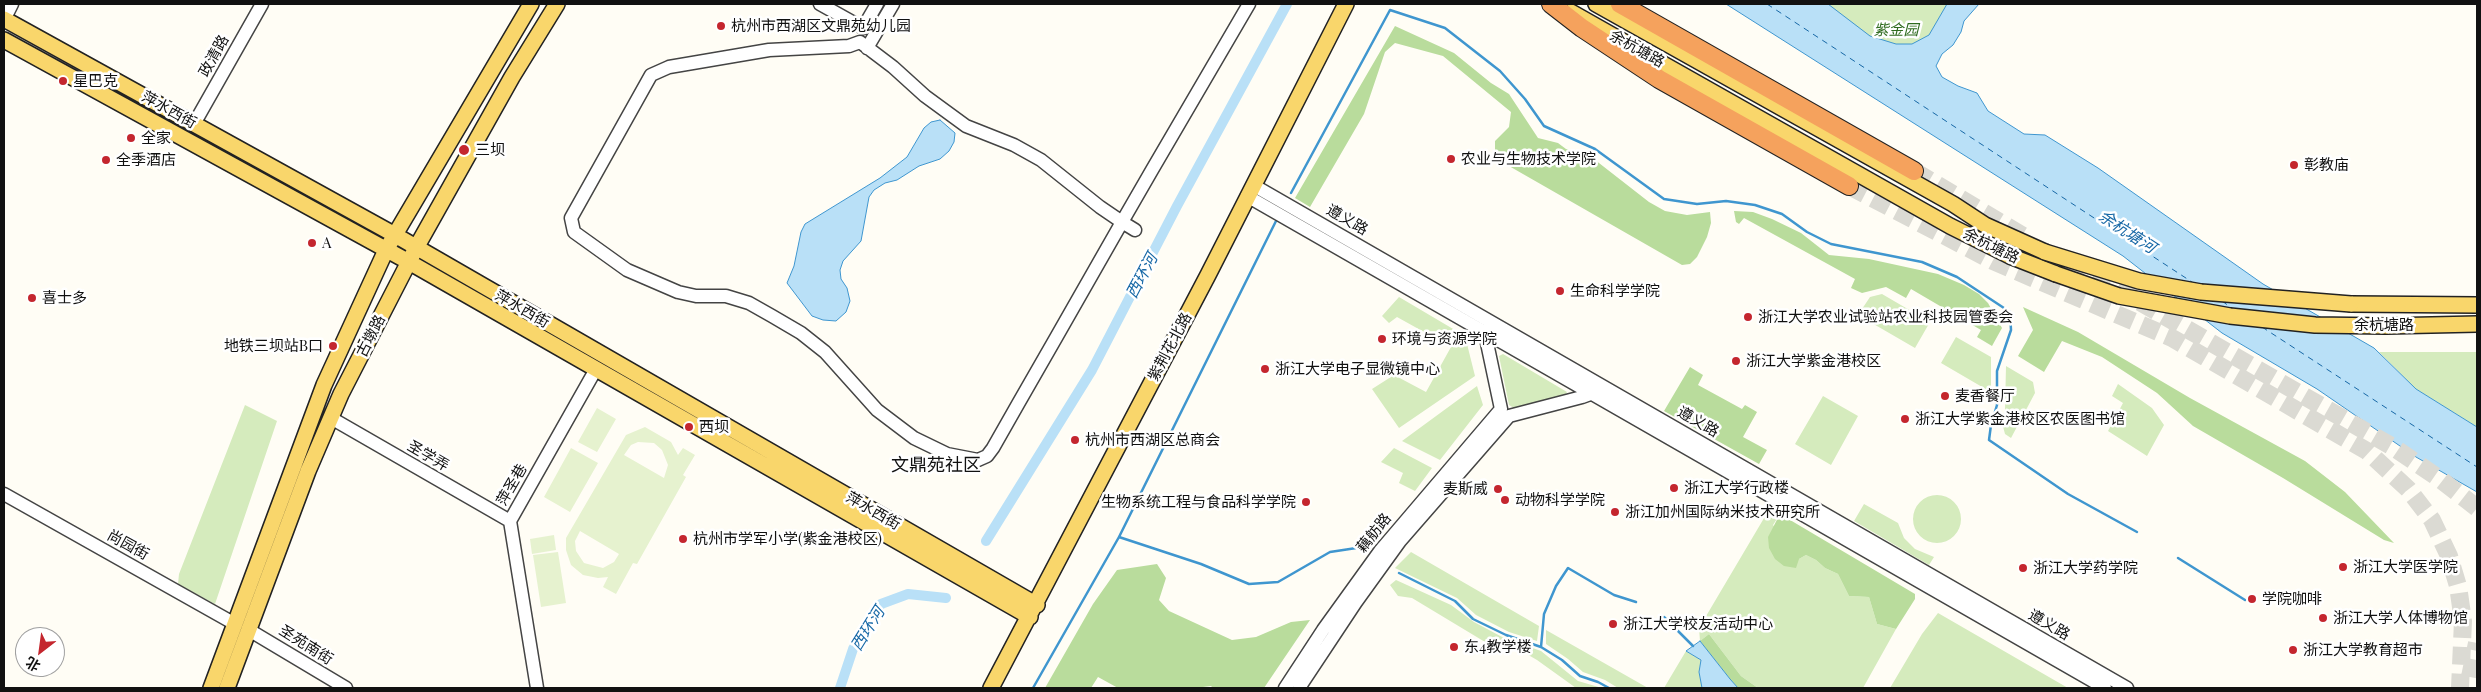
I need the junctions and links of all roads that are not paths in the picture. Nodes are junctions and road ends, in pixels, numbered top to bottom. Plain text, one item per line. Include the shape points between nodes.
1 (12, 4) edge
2 (262, 4) edge
3 (531, 4) edge
4 (557, 4) edge
5 (820, 4) edge
6 (877, 4) edge
7 (893, 4) edge
8 (1249, 4) edge
9 (1346, 4) edge
10 (1551, 4) edge
11 (1556, 4) edge
12 (1596, 4) edge
13 (1620, 4) edge
14 (4, 19) edge
15 (4, 40) edge
16 (867, 48) junction
17 (194, 124) junction
18 (1914, 172) tunnel mouth
19 (1849, 186) tunnel mouth
20 (1250, 191) junction
21 (1122, 222) junction
22 (1135, 230) dead end
23 (395, 235) junction
24 (416, 248) junction
25 (386, 250) junction
26 (409, 262) junction
27 (2477, 305) edge
28 (2477, 324) edge
29 (1490, 328) junction
30 (596, 370) junction
31 (1595, 388) junction
32 (1505, 412) junction
33 (331, 418) junction
34 (4, 494) edge
35 (510, 521) junction
36 (943, 560) junction
37 (1033, 611) junction
38 (242, 627) junction
39 (2103, 683) edge
40 (210, 688) edge
41 (228, 688) edge
42 (346, 688) edge
43 (537, 688) edge
44 (991, 688) edge
45 (1285, 688) edge
46 (1299, 688) edge
47 (2127, 688) edge

1 - 14 street
2 - 17 street, 政清路
3 - 23 main road, 古墩路
4 - 24 main road, 古墩路
5 - 6 street via 863,28
7 - 16 street
8 - 21 street
9 - 20 main road, 紫荆花北路
10 - 19 highway via 1659,78
11 - 28 main road, 余杭塘路, bridge via 1950,226 2010,256 2056,274 2120,296 2213,314 2315,325
12 - 27 main road, 余杭塘路, bridge via 1985,225 2045,252 2139,281 2201,292 2351,304
13 - 18 highway
14 - 17 main road, 萍水西街
15 - 25 main road, 萍水西街
16 - 21 street via 966,126 1014,145 1041,160
16 - 21 street via 860,42 849,46 769,50 669,67 651,76 570,218 574,232 614,262 656,284 696,296 726,296 750,303 801,333 825,352 877,410 914,438 947,454 978,460 994,448
17 - 23 main road, 萍水西街
20 - 29 street, 遵义路
20 - 37 main road, 紫荆花北路
21 - 22 street
23 - 24 main road, 萍水西街
23 - 25 main road, 古墩路
24 - 26 main road, 古墩路
24 - 36 main road, 萍水西街
25 - 26 main road, 萍水西街
25 - 38 main road, 古墩路 via 324,384
26 - 30 main road, 萍水西街
26 - 33 main road, 古墩路
29 - 31 street, 遵义路
29 - 32 street via 1487,343
30 - 35 street, 萍圣巷
30 - 36 main road, 萍水西街
31 - 32 street
31 - 39 street, 遵义路
32 - 45 street, 藕舫路 via 1380,551
32 - 46 street, 藕舫路 via 1400,541
33 - 35 street, 圣学弄
33 - 38 main road, 古墩路
34 - 38 street, 尚园街
35 - 43 street, 萍圣巷
36 - 37 main road, 萍水西街
37 - 44 main road, 紫荆花北路
38 - 40 main road, 古墩路
38 - 41 main road, 古墩路
38 - 42 street, 圣苑南街
39 - 47 street, 遵义路

